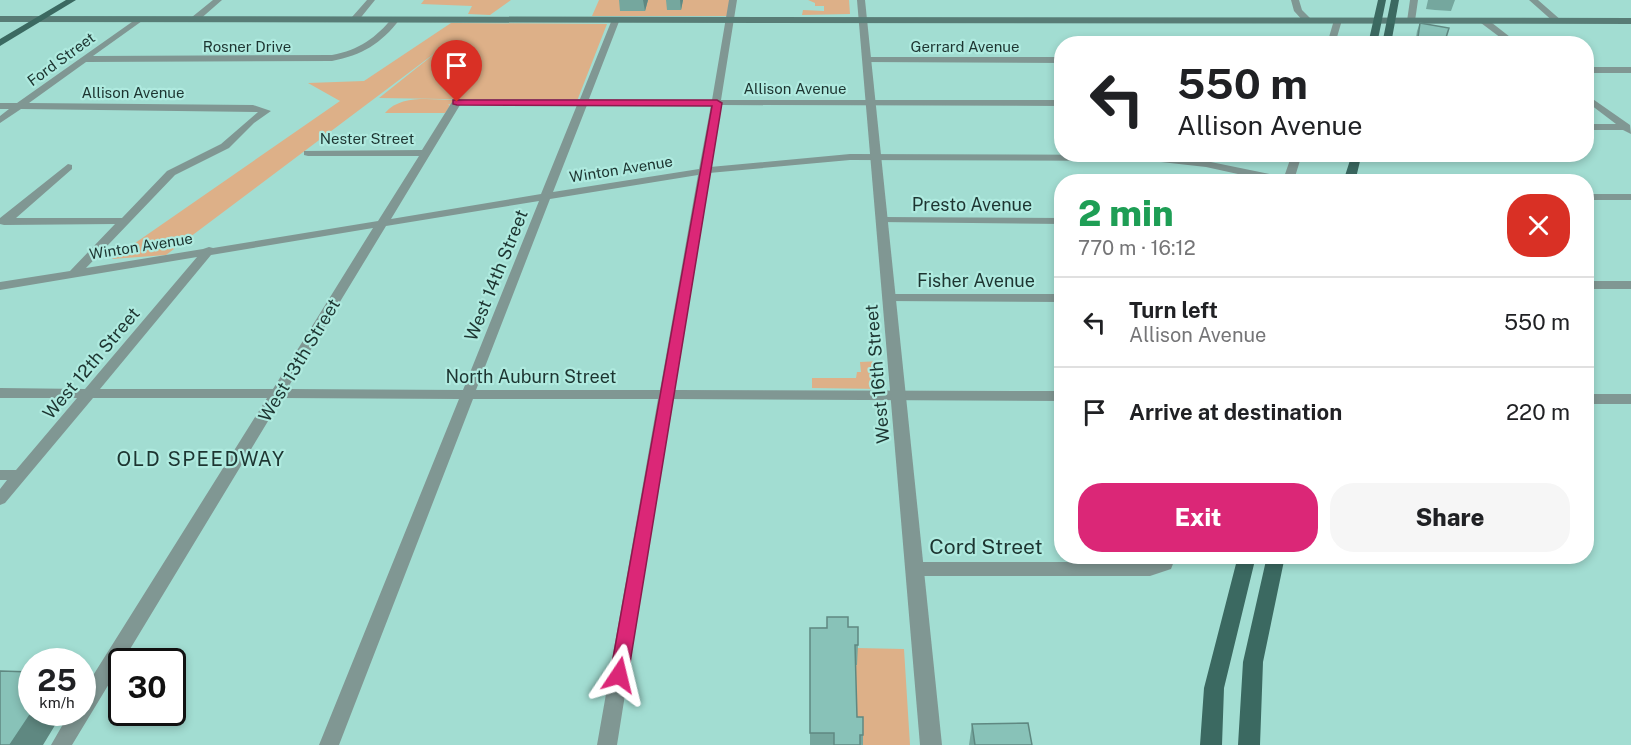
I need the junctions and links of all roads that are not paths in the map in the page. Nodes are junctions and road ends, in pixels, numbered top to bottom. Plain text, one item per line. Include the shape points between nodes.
1 (61, 0) edge
2 (72, 0) edge
3 (218, 0) edge
4 (372, 0) edge
5 (733, 0) edge
6 (861, 0) edge
7 (1295, 0) edge
8 (1382, 0) edge
9 (1395, 0) edge
10 (1414, 0) edge
11 (1533, 0) edge
12 (41, 17) junction
13 (0, 19) edge
14 (138, 19) junction
15 (195, 19) junction
16 (354, 19) junction
17 (396, 19) junction
18 (616, 19) junction
19 (729, 19) junction
20 (863, 20) junction
21 (1307, 20) junction
22 (1338, 20) junction
23 (1377, 21) junction
24 (1391, 21) junction
25 (1411, 21) junction
26 (1484, 21) junction
27 (1558, 21) junction
28 (1631, 21) edge
29 (1333, 36) edge
30 (1374, 36) edge
31 (1388, 36) edge
32 (1504, 36) edge
33 (0, 43) edge
34 (83, 59) junction
35 (867, 60) junction
36 (1054, 60) edge
37 (1594, 70) edge
38 (1631, 70) edge
39 (457, 102) joint
40 (584, 103) junction
41 (717, 103) junction
42 (871, 103) junction
43 (1054, 103) edge
44 (1594, 103) edge
45 (0, 105) edge
46 (19, 107) junction
47 (0, 120) edge
48 (1594, 127) edge
49 (1629, 128) edge
50 (308, 153) dead end
51 (426, 153) junction
52 (876, 157) junction
53 (1054, 158) edge
54 (1188, 162) edge
55 (68, 167) dead end
56 (705, 171) junction
57 (1255, 174) edge
58 (547, 196) junction
59 (1594, 197) edge
60 (1631, 197) edge
61 (883, 220) junction
62 (124, 221) junction
63 (1054, 221) edge
64 (2, 222) edge
65 (383, 222) junction
66 (209, 250) junction
67 (75, 273) junction
68 (1594, 285) edge
69 (1631, 285) edge
70 (0, 286) edge
71 (890, 298) junction
72 (1054, 298) edge
73 (0, 393) edge
74 (89, 393) junction
75 (279, 393) junction
76 (468, 394) junction
77 (666, 395) junction
78 (899, 396) junction
79 (1054, 396) edge
80 (1594, 399) edge
81 (1631, 399) edge
82 (0, 475) edge
83 (20, 475) junction
84 (0, 500) edge
85 (1156, 564) edge
86 (1245, 564) edge
87 (1274, 564) edge
88 (915, 569) junction
89 (96, 688) edge
90 (73, 726) edge
91 (61, 745) edge
92 (328, 745) edge
93 (607, 745) edge
94 (931, 745) edge
95 (1211, 745) edge
96 (1249, 745) edge

1 - 12 main road via 41,13
2 - 12 main road
3 - 15 street
4 - 16 street
5 - 19 street
6 - 20 street, West 16th Street
7 - 21 street via 1298,11
8 - 23 main road
9 - 24 main road
10 - 25 street
11 - 27 street
12 - 13 main road
12 - 14 main road
12 - 33 main road
14 - 15 main road
14 - 34 street, Ford Street
15 - 16 main road
16 - 17 main road
17 - 18 main road
17 - 34 street, Rosner Drive via 374,44 332,58
18 - 19 main road
18 - 40 street, West 14th Street
19 - 20 main road
19 - 41 street
20 - 21 main road
20 - 35 street, West 16th Street
21 - 22 main road
22 - 23 main road
22 - 29 street
23 - 24 main road
23 - 30 main road
24 - 25 main road
24 - 31 main road
25 - 26 main road
26 - 27 main road
26 - 32 street
27 - 28 main road
34 - 46 street, Ford Street
35 - 36 street, Gerrard Avenue
35 - 42 street, West 16th Street
37 - 38 street
39 - 40 street, Allison Avenue
39 - 51 street, West 13th Street
40 - 41 street, Allison Avenue
40 - 58 street, West 14th Street
41 - 42 street, Allison Avenue
41 - 56 street
42 - 43 street, Allison Avenue
42 - 52 street, West 16th Street
44 - 49 street
45 - 46 street, Allison Avenue
46 - 47 street, Ford Street
46 - 62 street, Allison Avenue via 266,111 225,146 174,171
48 - 49 street
50 - 51 street, Nester Street
51 - 65 street, West 13th Street
52 - 53 street, Winton Avenue
52 - 56 street, Winton Avenue
52 - 61 street, West 16th Street
54 - 57 street, Winton Avenue
55 - 64 street
56 - 58 street, Winton Avenue
56 - 77 street
58 - 65 street, Winton Avenue
58 - 76 street, West 14th Street
59 - 60 street
61 - 63 street, Presto Avenue
61 - 71 street, West 16th Street
62 - 64 street
62 - 67 street
65 - 66 street, Winton Avenue
65 - 75 street, West 13th Street
66 - 67 street, Winton Avenue
66 - 74 street, West 12th Street
67 - 70 street, Winton Avenue
68 - 69 street
71 - 72 street, Fisher Avenue
71 - 78 street, West 16th Street
73 - 74 street, North Auburn Street
74 - 75 street, North Auburn Street
74 - 83 street, West 12th Street
75 - 76 street, North Auburn Street
75 - 89 street, West 13th Street
76 - 77 street, North Auburn Street
76 - 92 street, West 14th Street
77 - 78 street, North Auburn Street
77 - 93 street
78 - 79 street, North Auburn Street
78 - 88 street, West 16th Street
80 - 81 street
82 - 83 street
83 - 84 street, West 12th Street
85 - 88 street, Cord Street via 1144,569
86 - 95 main road via 1216,678
87 - 96 main road via 1253,662
88 - 94 street, West 16th Street
90 - 91 street, West 13th Street

